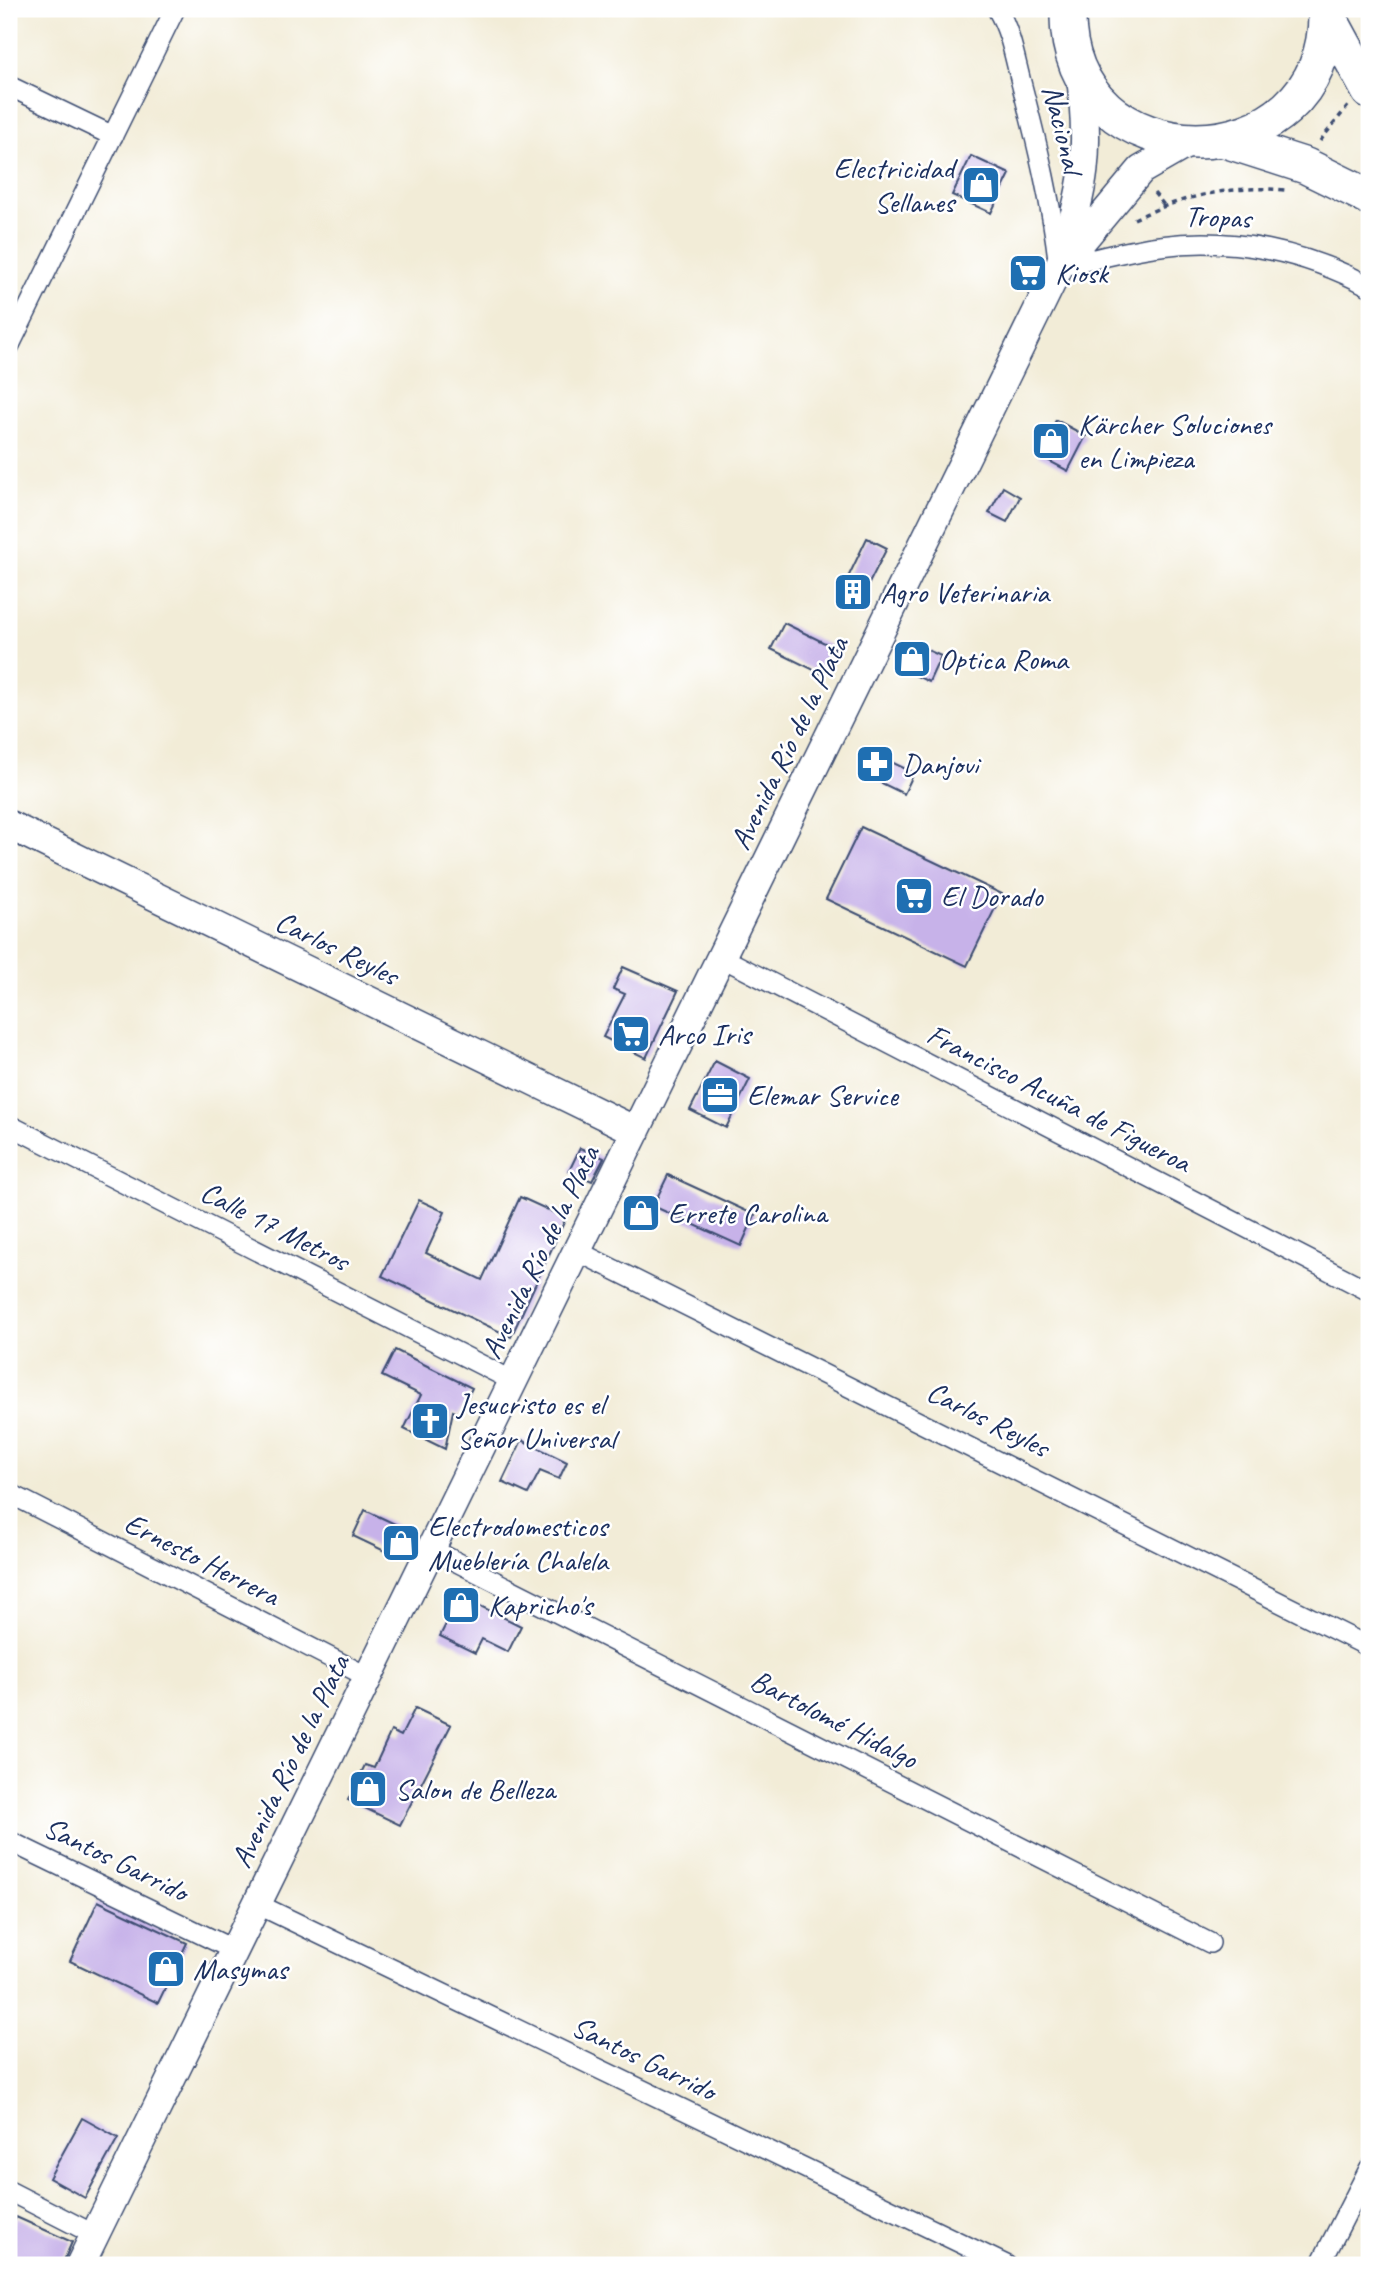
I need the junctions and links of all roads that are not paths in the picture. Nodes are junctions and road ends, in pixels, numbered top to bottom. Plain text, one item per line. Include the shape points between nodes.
1 (175, 9) edge
2 (997, 9) edge
3 (1068, 9) edge
4 (1326, 10) edge
5 (1080, 67) junction
6 (9, 86) edge
7 (1368, 90) edge
8 (113, 136) junction
9 (1225, 140) junction
10 (1188, 143) junction
11 (1369, 197) edge
12 (1059, 267) junction
13 (1369, 286) edge
14 (9, 347) edge
15 (9, 825) edge
16 (721, 957) junction
17 (9, 1125) edge
18 (636, 1131) junction
19 (577, 1251) junction
20 (1369, 1291) edge
21 (513, 1381) junction
22 (9, 1493) edge
23 (431, 1549) junction
24 (1369, 1647) edge
25 (368, 1677) junction
26 (9, 1841) edge
27 (257, 1904) junction
28 (1210, 1943) dead end
29 (234, 1950) junction
30 (1369, 2169) edge
31 (9, 2192) edge
32 (95, 2235) junction
33 (80, 2265) edge
34 (1006, 2265) edge
35 (1320, 2265) edge

1 - 8 street
2 - 12 street, Nacional via 1013,50 1037,144
3 - 5 highway via 1070,36
4 - 7 highway
4 - 9 highway via 1324,41 1299,94 1278,115
5 - 10 highway via 1098,96 1124,120 1165,139
5 - 12 street, Avenida Río de la Plata via 1086,159 1079,210
6 - 8 street
8 - 14 street
9 - 10 highway
9 - 11 highway via 1302,178
10 - 12 street, Avenida Río de la Plata via 1141,170
12 - 13 street, Tropas via 1159,246 1222,243 1294,255
12 - 16 street, Avenida Río de la Plata
15 - 18 street, Carlos Reyles
16 - 18 street, Avenida Río de la Plata
16 - 20 street, Francisco Acuña de Figueroa
17 - 21 street, Calle 17 Metros
18 - 19 street, Avenida Río de la Plata
19 - 21 street, Avenida Río de la Plata
19 - 24 street, Carlos Reyles
21 - 23 street, Avenida Río de la Plata
22 - 25 street, Ernesto Herrera
23 - 25 street, Avenida Río de la Plata
23 - 28 street, Bartolomé Hidalgo
25 - 27 street, Avenida Río de la Plata
26 - 29 street, Santos Garrido
27 - 29 street, Avenida Río de la Plata
27 - 34 street, Santos Garrido
29 - 32 street, Avenida Río de la Plata
30 - 35 street
31 - 32 street
32 - 33 street, Avenida Río de la Plata

